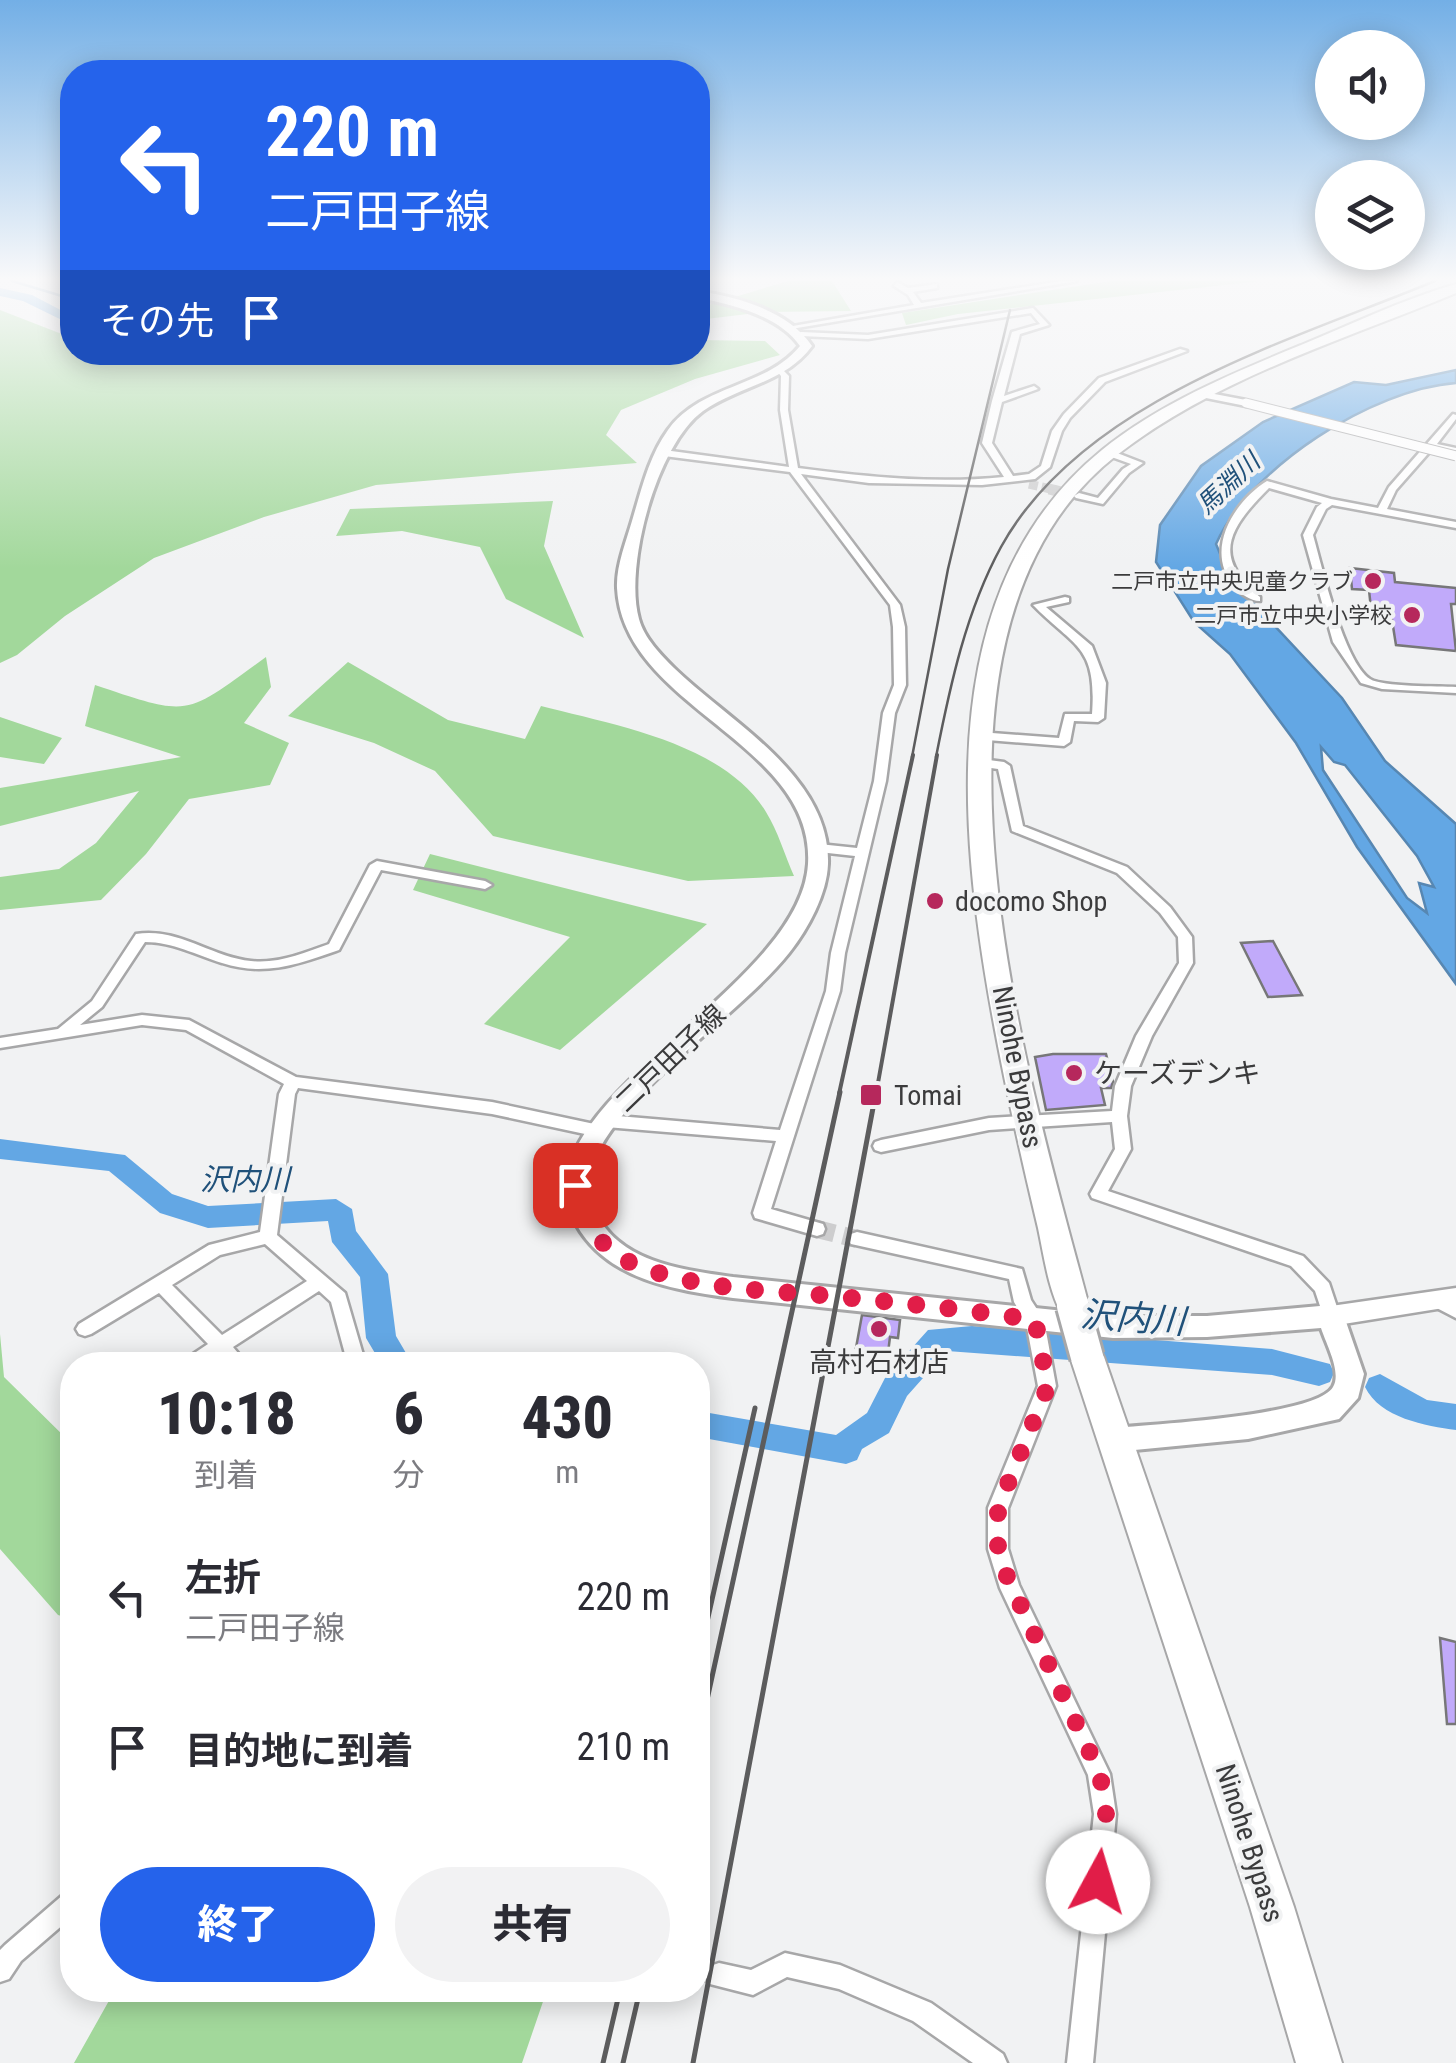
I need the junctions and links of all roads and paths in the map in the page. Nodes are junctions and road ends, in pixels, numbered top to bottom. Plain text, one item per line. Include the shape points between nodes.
1 (763, 377) edge
2 (785, 377) edge
3 (1003, 377) edge
4 (1110, 377) edge
5 (1244, 377) edge
6 (1034, 389) dead end
7 (1204, 394) junction
8 (996, 401) junction
9 (1453, 417) dead end
10 (1431, 445) junction
11 (664, 452) junction
12 (1109, 453) junction
13 (1456, 454) edge
14 (794, 470) junction
15 (1011, 480) junction
16 (938, 482) junction
17 (1029, 484) tunnel mouth
18 (1079, 496) tunnel mouth
19 (1330, 502) junction
20 (1380, 513) junction
21 (1456, 524) edge
22 (1256, 599) dead end
23 (1065, 600) dead end
24 (1456, 690) edge
25 (979, 736) junction
26 (981, 763) junction
27 (819, 848) junction
28 (863, 853) junction
29 (484, 884) dead end
30 (58, 1034) junction
31 (0, 1043) edge
32 (293, 1082) junction
33 (1119, 1116) junction
34 (1027, 1123) junction
35 (603, 1126) junction
36 (783, 1136) junction
37 (881, 1146) dead end
38 (816, 1229) tunnel mouth
39 (269, 1237) junction
40 (857, 1239) tunnel mouth
41 (320, 1281) junction
42 (160, 1283) junction
43 (1450, 1302) edge
44 (1331, 1316) junction
45 (1035, 1320) junction
46 (85, 1329) dead end
47 (221, 1345) junction
48 (210, 1352) edge
49 (227, 1352) edge
50 (353, 1352) edge
51 (1114, 1440) junction
52 (60, 1912) edge
53 (0, 1970) edge
54 (719, 1975) tunnel mouth
55 (994, 2063) edge
56 (1080, 2063) edge
57 (1320, 2063) edge

1 - 11 main road via 692,413
2 - 14 street
3 - 8 street
4 - 15 street via 1057,431 1045,467
5 - 7 highway, Ninohe Bypass
6 - 8 street
7 - 12 highway, Ninohe Bypass
7 - 13 street, bridge
8 - 15 street via 988,442
9 - 10 street
10 - 13 street
10 - 20 street
11 - 14 street
11 - 27 main road via 625,586 631,618 668,673 798,794
12 - 18 street via 1138,464 1100,502
12 - 25 highway, Ninohe Bypass via 1060,500 1025,555 1004,612
14 - 16 street
14 - 28 street via 895,605 900,685 888,714
15 - 16 street
16 - 17 street
19 - 20 street
19 - 22 street via 1267,484 1232,520 1226,557
19 - 24 street via 1308,535 1347,656 1372,685
20 - 21 street
23 - 25 street via 1038,605 1086,646 1100,683 1098,718 1069,717 1064,742
25 - 26 highway, Ninohe Bypass
26 - 33 street via 1004,766 1016,828 1122,870 1186,937 1186,962 1122,1086
26 - 34 highway, Ninohe Bypass via 984,884
27 - 28 street
27 - 35 main road, 二戸田子線 via 809,903 792,935
28 - 36 street via 824,1023
29 - 30 street via 377,866 334,948 282,964 242,965 168,936 141,937 97,1004
30 - 31 street
30 - 32 street via 142,1020 189,1024
32 - 35 street
32 - 39 street
33 - 34 street
33 - 44 street via 1124,1149 1098,1194 1297,1261 1324,1288
34 - 37 street
34 - 51 highway, Ninohe Bypass, bridge
35 - 36 street
35 - 45 main road, 二戸田子線 via 575,1185 594,1230 622,1258 747,1289
36 - 38 street via 761,1213
39 - 41 street
39 - 42 street via 215,1250
40 - 45 street via 1016,1274
41 - 47 street
41 - 50 street via 339,1298
42 - 46 street
42 - 47 street
43 - 44 main road
44 - 45 main road, 二戸田子線 via 1128,1328
44 - 51 main road via 1350,1374 1348,1390 1329,1411 1248,1428
45 - 56 street via 1048,1386 995,1529 1010,1588 1100,1774 1106,1814
47 - 48 street
47 - 49 street
51 - 57 highway, Ninohe Bypass
52 - 53 street
54 - 55 street via 753,1983 785,1965 840,1976 922,2012

